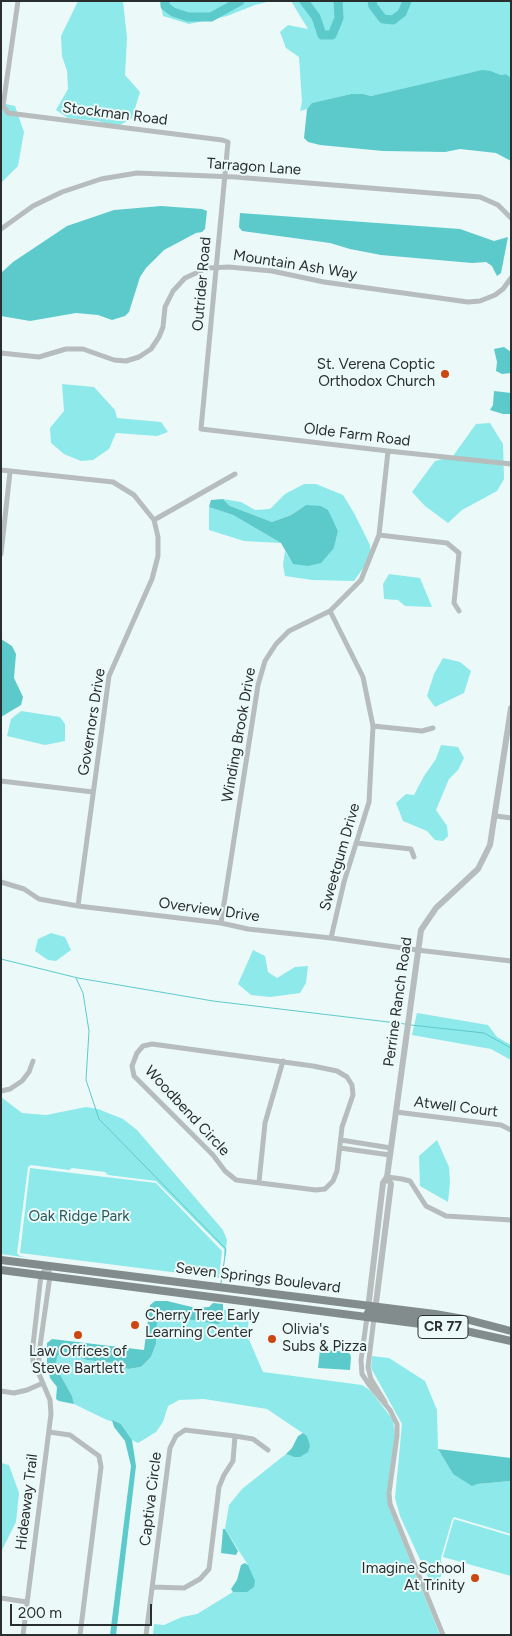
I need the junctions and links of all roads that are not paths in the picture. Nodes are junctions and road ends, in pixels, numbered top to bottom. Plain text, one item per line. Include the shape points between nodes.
1 (18, 1) edge
2 (228, 142) joint
3 (225, 176) junction
4 (511, 218) edge
5 (1, 229) edge
6 (216, 267) junction
7 (511, 278) edge
8 (1, 353) edge
9 (201, 428) joint
10 (388, 451) junction
11 (511, 464) edge
12 (1, 470) edge
13 (10, 472) junction
14 (235, 474) dead end
15 (154, 520) junction
16 (379, 535) junction
17 (1, 554) edge
18 (458, 611) dead end
19 (330, 612) junction
20 (511, 708) edge
21 (372, 726) junction
22 (433, 728) dead end
23 (1, 781) edge
24 (93, 792) junction
25 (496, 816) junction
26 (511, 818) edge
27 (356, 843) junction
28 (414, 856) dead end
29 (1, 882) edge
30 (78, 906) junction
31 (221, 924) junction
32 (331, 938) junction
33 (417, 950) junction
34 (511, 961) edge
35 (33, 1061) dead end
36 (283, 1061) junction
37 (1, 1092) edge
38 (396, 1112) junction
39 (511, 1130) edge
40 (341, 1140) junction
41 (340, 1148) junction
42 (391, 1151) junction
43 (387, 1177) junction
44 (259, 1182) junction
45 (511, 1220) edge
46 (1, 1260) edge
47 (48, 1266) junction
48 (1, 1270) edge
49 (46, 1276) junction
50 (251, 1291) junction
51 (229, 1299) junction
52 (371, 1312) junction
53 (511, 1331) edge
54 (511, 1341) edge
55 (39, 1374) junction
56 (43, 1383) junction
57 (1, 1391) edge
58 (49, 1432) junction
59 (235, 1436) junction
60 (268, 1450) dead end
61 (152, 1587) junction
62 (1, 1598) edge
63 (27, 1602) junction
64 (23, 1635) edge
65 (80, 1635) edge
66 (146, 1635) edge
67 (443, 1635) edge

1 - 2 street, Stockman Road via 3,106 8,113
2 - 3 street, Outrider Road
3 - 4 street, Tarragon Lane via 480,197 498,205
3 - 5 street, Tarragon Lane via 137,173 102,179 32,206
3 - 6 street, Outrider Road
6 - 7 street, Mountain Ash Way via 272,271 324,282 468,302 495,295
6 - 8 street, Mountain Ash Way via 185,278 173,291 165,307 159,337 151,349 139,357 114,360 83,349 38,357
6 - 9 street, Outrider Road
9 - 10 street, Olde Farm Road
10 - 11 street, Olde Farm Road
10 - 16 street, Winding Brook Drive
12 - 13 street
13 - 15 street via 113,482 134,495
13 - 17 street
14 - 15 street
15 - 24 street, Governors Drive via 158,556 152,579 108,676
16 - 18 street via 447,543 459,553 454,603
16 - 19 street, Winding Brook Drive via 362,580
19 - 21 street, Sweetgum Drive via 363,677
19 - 31 street, Winding Brook Drive via 289,631 265,661 258,685
20 - 25 street, Perrine Ranch Road
21 - 22 street
21 - 27 street, Sweetgum Drive via 369,802
23 - 24 street
24 - 30 street, Governors Drive
25 - 26 street
25 - 33 street, Perrine Ranch Road via 490,845 478,869 436,908 421,930
27 - 28 street via 411,849
27 - 32 street, Sweetgum Drive
29 - 30 street, Overview Drive via 39,898
30 - 31 street, Overview Drive
31 - 32 street, Overview Drive
32 - 33 street, Overview Drive
33 - 34 street, Overview Drive
33 - 38 street, Perrine Ranch Road
35 - 37 street via 22,1081
36 - 40 street, Woodbend Circle via 337,1071 347,1077 353,1095 342,1126
36 - 44 street via 265,1123
36 - 44 street, Woodbend Circle via 152,1044 143,1046 132,1066 134,1076 213,1155 224,1171 236,1180
38 - 39 street, Atwell Court via 500,1125
38 - 42 street, Perrine Ranch Road
40 - 41 street, Woodbend Circle
40 - 42 street
41 - 42 street
41 - 44 street, Woodbend Circle via 337,1171 325,1189
42 - 43 street, Perrine Ranch Road
43 - 45 street via 410,1182 426,1206 446,1216
43 - 52 street, Perrine Ranch Road via 383,1183
46 - 47 main road, Seven Springs Boulevard / CR 77
47 - 49 street, Hideaway Trail
47 - 50 main road, Seven Springs Boulevard / CR 77
48 - 49 main road, Seven Springs Boulevard / CR 77
49 - 51 main road, Seven Springs Boulevard / CR 77
49 - 55 street, Hideaway Trail
49 - 55 street, Hideaway Trail via 32,1354
50 - 51 main road
50 - 52 main road, Seven Springs Boulevard / CR 77
51 - 52 main road, Seven Springs Boulevard / CR 77
52 - 53 main road, CR 77 via 420,1318 435,1314
52 - 54 main road, Seven Springs Boulevard / CR 77
52 - 67 street, Perrine Ranch Road via 362,1370 367,1383 394,1416 398,1430 390,1504
55 - 56 street, Hideaway Trail
56 - 57 street via 14,1393
56 - 58 street, Hideaway Trail via 51,1404
58 - 63 street, Hideaway Trail
58 - 65 street via 70,1435 98,1456 101,1467
59 - 60 street, Captiva Circle via 254,1439
59 - 61 street via 233,1461 219,1487 209,1570 184,1588
59 - 61 street, Captiva Circle via 185,1430 176,1436 170,1448
61 - 66 street, Captiva Circle
62 - 63 street
63 - 64 street, Hideaway Trail

